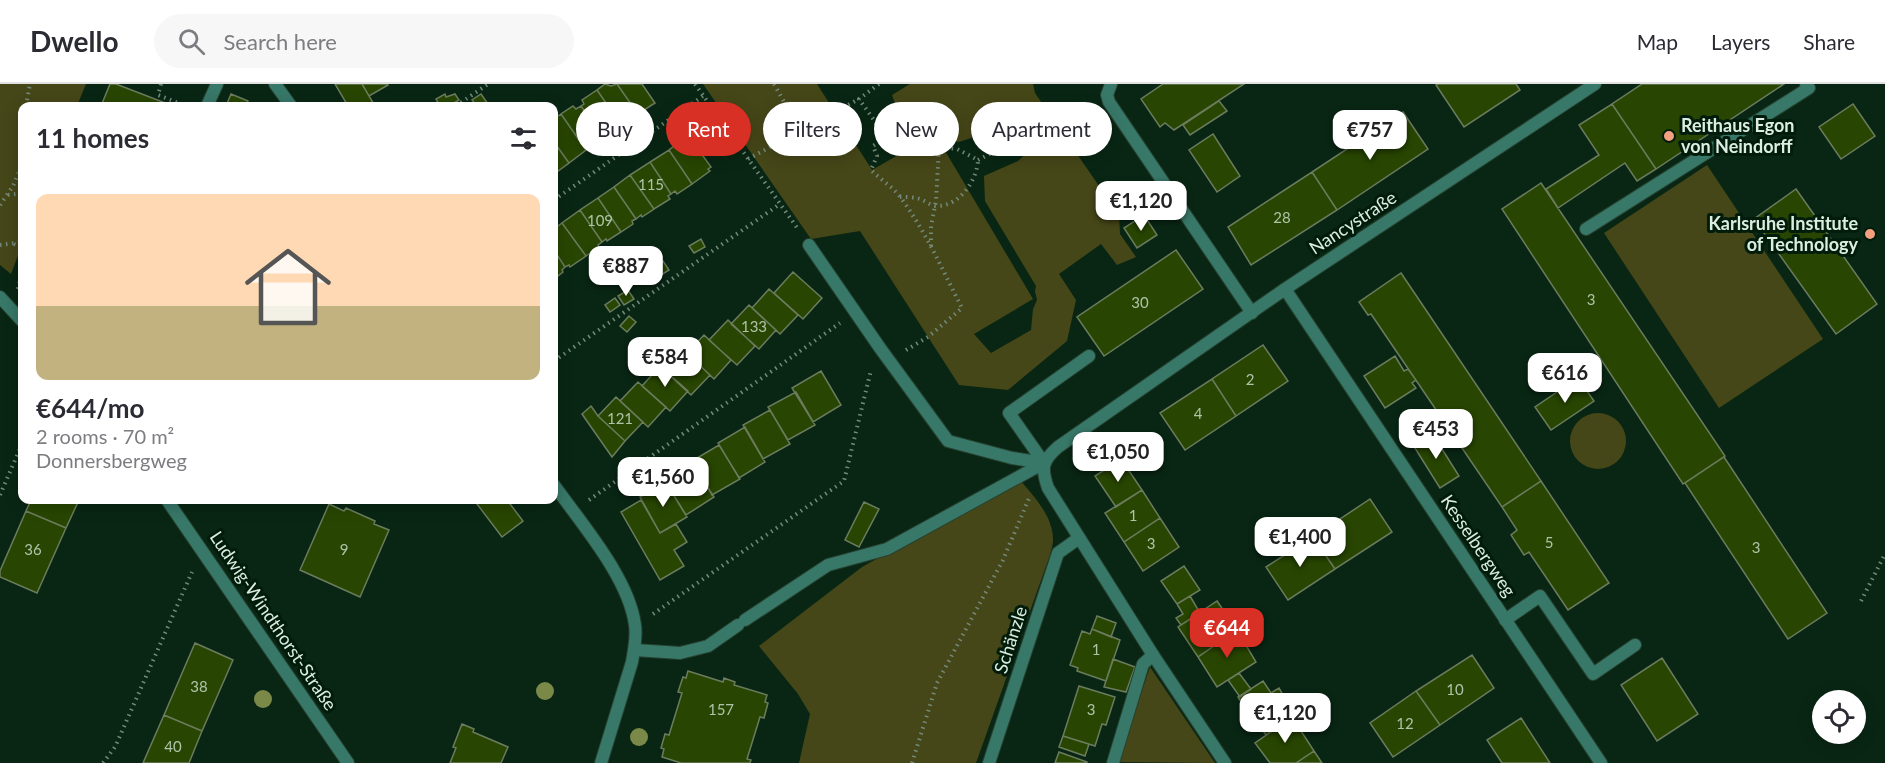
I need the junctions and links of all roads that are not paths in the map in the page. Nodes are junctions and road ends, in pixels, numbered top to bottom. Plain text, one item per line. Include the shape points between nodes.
1 (217, 84) edge
2 (276, 84) edge
3 (1111, 84) edge
4 (1595, 84) edge
5 (1806, 84) edge
6 (209, 102) edge
7 (288, 102) edge
8 (1586, 229) dead end
9 (808, 245) road end
10 (1285, 289) junction
11 (0, 297) edge
12 (1252, 313) junction
13 (18, 317) edge
14 (1089, 356) dead end
15 (1044, 463) junction
16 (558, 491) edge
17 (170, 504) edge
18 (1079, 538) junction
19 (1505, 620) junction
20 (1635, 645) dead end
21 (635, 650) junction
22 (1153, 654) junction
23 (348, 763) edge
24 (601, 763) edge
25 (989, 763) edge
26 (1113, 763) edge
27 (1225, 763) edge
28 (1601, 763) edge

1 - 6 street
2 - 7 street
3 - 12 street via 1109,102
4 - 10 street, Nancystraße
5 - 8 street via 1809,88
9 - 15 street via 948,441
10 - 12 street, Nancystraße
10 - 19 street, Kesselbergweg
11 - 13 street
12 - 15 street, Nancystraße via 1058,447
14 - 15 street via 1009,413
15 - 18 street via 1048,488
15 - 21 street, Nancystraße via 887,549 828,565 708,646 680,653
16 - 21 street via 623,584 635,626
17 - 23 street, Ludwig-Windthorst-Straße
18 - 22 street
18 - 25 street, Schänzle via 1058,553
19 - 20 street via 1540,596 1593,674
19 - 28 street, Kesselbergweg
21 - 24 street
22 - 26 street via 1143,664
22 - 27 street

